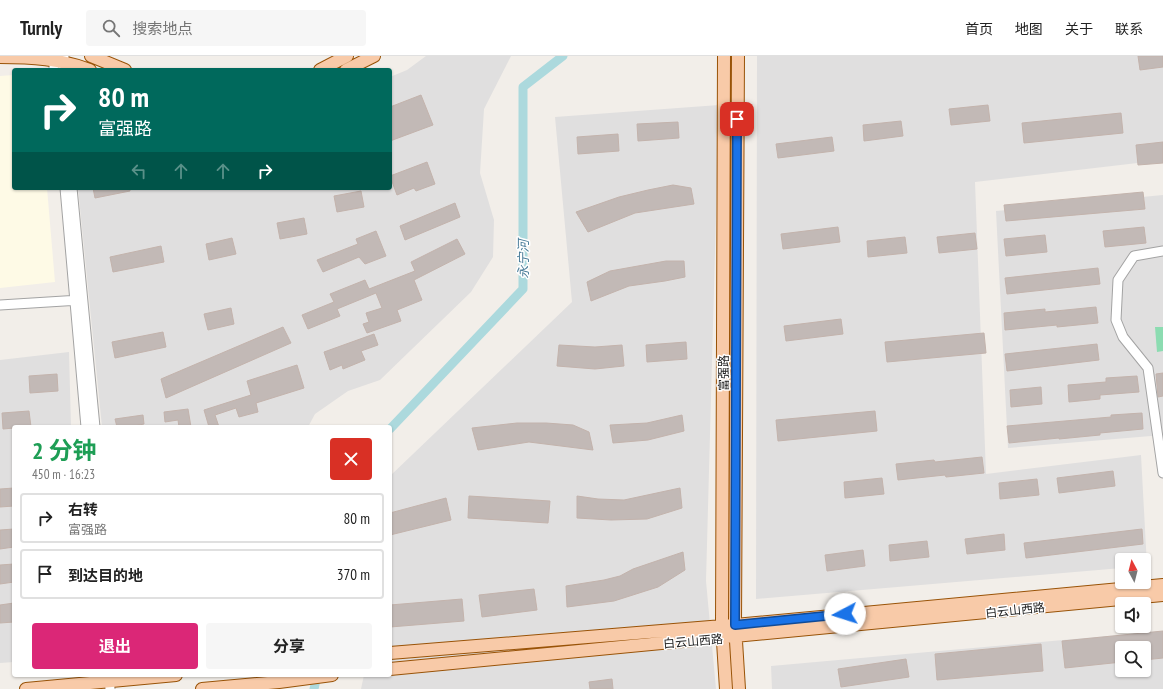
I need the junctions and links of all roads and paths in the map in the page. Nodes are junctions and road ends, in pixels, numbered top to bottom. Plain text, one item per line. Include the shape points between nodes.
1 (91, 56) edge
2 (347, 56) edge
3 (374, 56) edge
4 (724, 56) edge
5 (738, 56) edge
6 (0, 57) edge
7 (58, 62) edge
8 (84, 68) edge
9 (120, 68) edge
10 (324, 68) edge
11 (350, 68) edge
12 (64, 190) edge
13 (72, 190) edge
14 (1163, 251) edge
15 (79, 300) junction
16 (0, 305) edge
17 (86, 425) edge
18 (95, 425) edge
19 (1163, 473) edge
20 (1163, 585) edge
21 (1163, 595) edge
22 (722, 626) junction
23 (732, 633) junction
24 (392, 652) edge
25 (392, 669) edge
26 (159, 677) edge
27 (317, 677) edge
28 (115, 682) edge
29 (26, 689) edge
30 (202, 689) edge
31 (726, 689) edge
32 (739, 689) edge

1 - 9 main road
2 - 10 main road
3 - 11 main road
4 - 22 main road, 富强路
5 - 23 main road, 富强路
6 - 7 main road
7 - 8 main road
12 - 15 street
13 - 15 street
14 - 19 street via 1134,256 1118,280 1116,320 1123,336 1148,368
15 - 16 street
15 - 17 street
15 - 18 street
20 - 23 main road, 白云山西路
21 - 23 main road, 白云山西路
22 - 23 main road, 白云山西路
22 - 24 main road, 白云山西路
23 - 25 main road, 白云山西路
23 - 31 main road, 富强路
23 - 32 main road, 富强路
26 - 28 main road
27 - 30 main road
28 - 29 main road

